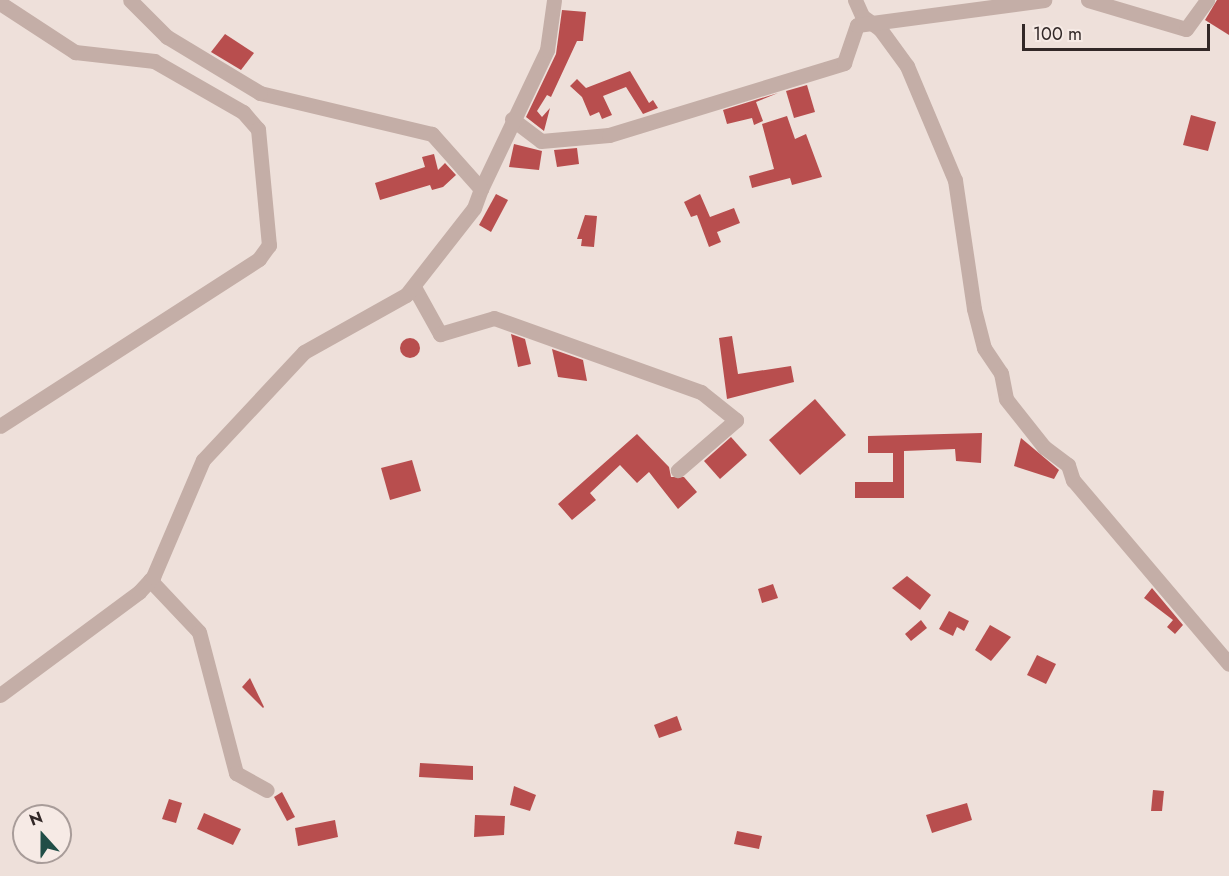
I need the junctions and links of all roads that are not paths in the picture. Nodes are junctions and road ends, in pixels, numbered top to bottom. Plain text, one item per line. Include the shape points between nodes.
1 (130, 0) edge
2 (554, 0) edge
3 (855, 0) edge
4 (1044, 0) edge
5 (1088, 0) edge
6 (1207, 0) edge
7 (0, 3) edge
8 (872, 23) junction
9 (161, 32) junction
10 (161, 65) junction
11 (512, 118) junction
12 (481, 189) junction
13 (414, 287) junction
14 (0, 426) edge
15 (678, 470) dead end
16 (150, 580) junction
17 (1229, 664) edge
18 (0, 694) edge
19 (267, 790) dead end

1 - 9 street
2 - 11 street via 547,50
3 - 8 street via 862,16
4 - 8 street
5 - 6 street via 1186,29
7 - 10 street via 75,52
8 - 11 street via 857,26 844,63 609,135 541,141
8 - 17 street via 907,66 955,180 974,309 984,348 1001,374 1006,399 1044,447 1068,465 1073,480
9 - 10 street
9 - 12 street via 260,93 432,134
10 - 14 street via 243,112 258,129 269,245 259,259
11 - 12 street
12 - 13 street via 474,208
13 - 15 street via 440,334 494,318 701,392 736,420
13 - 16 street via 304,352 203,460
16 - 18 street
16 - 19 street via 200,632 236,773

